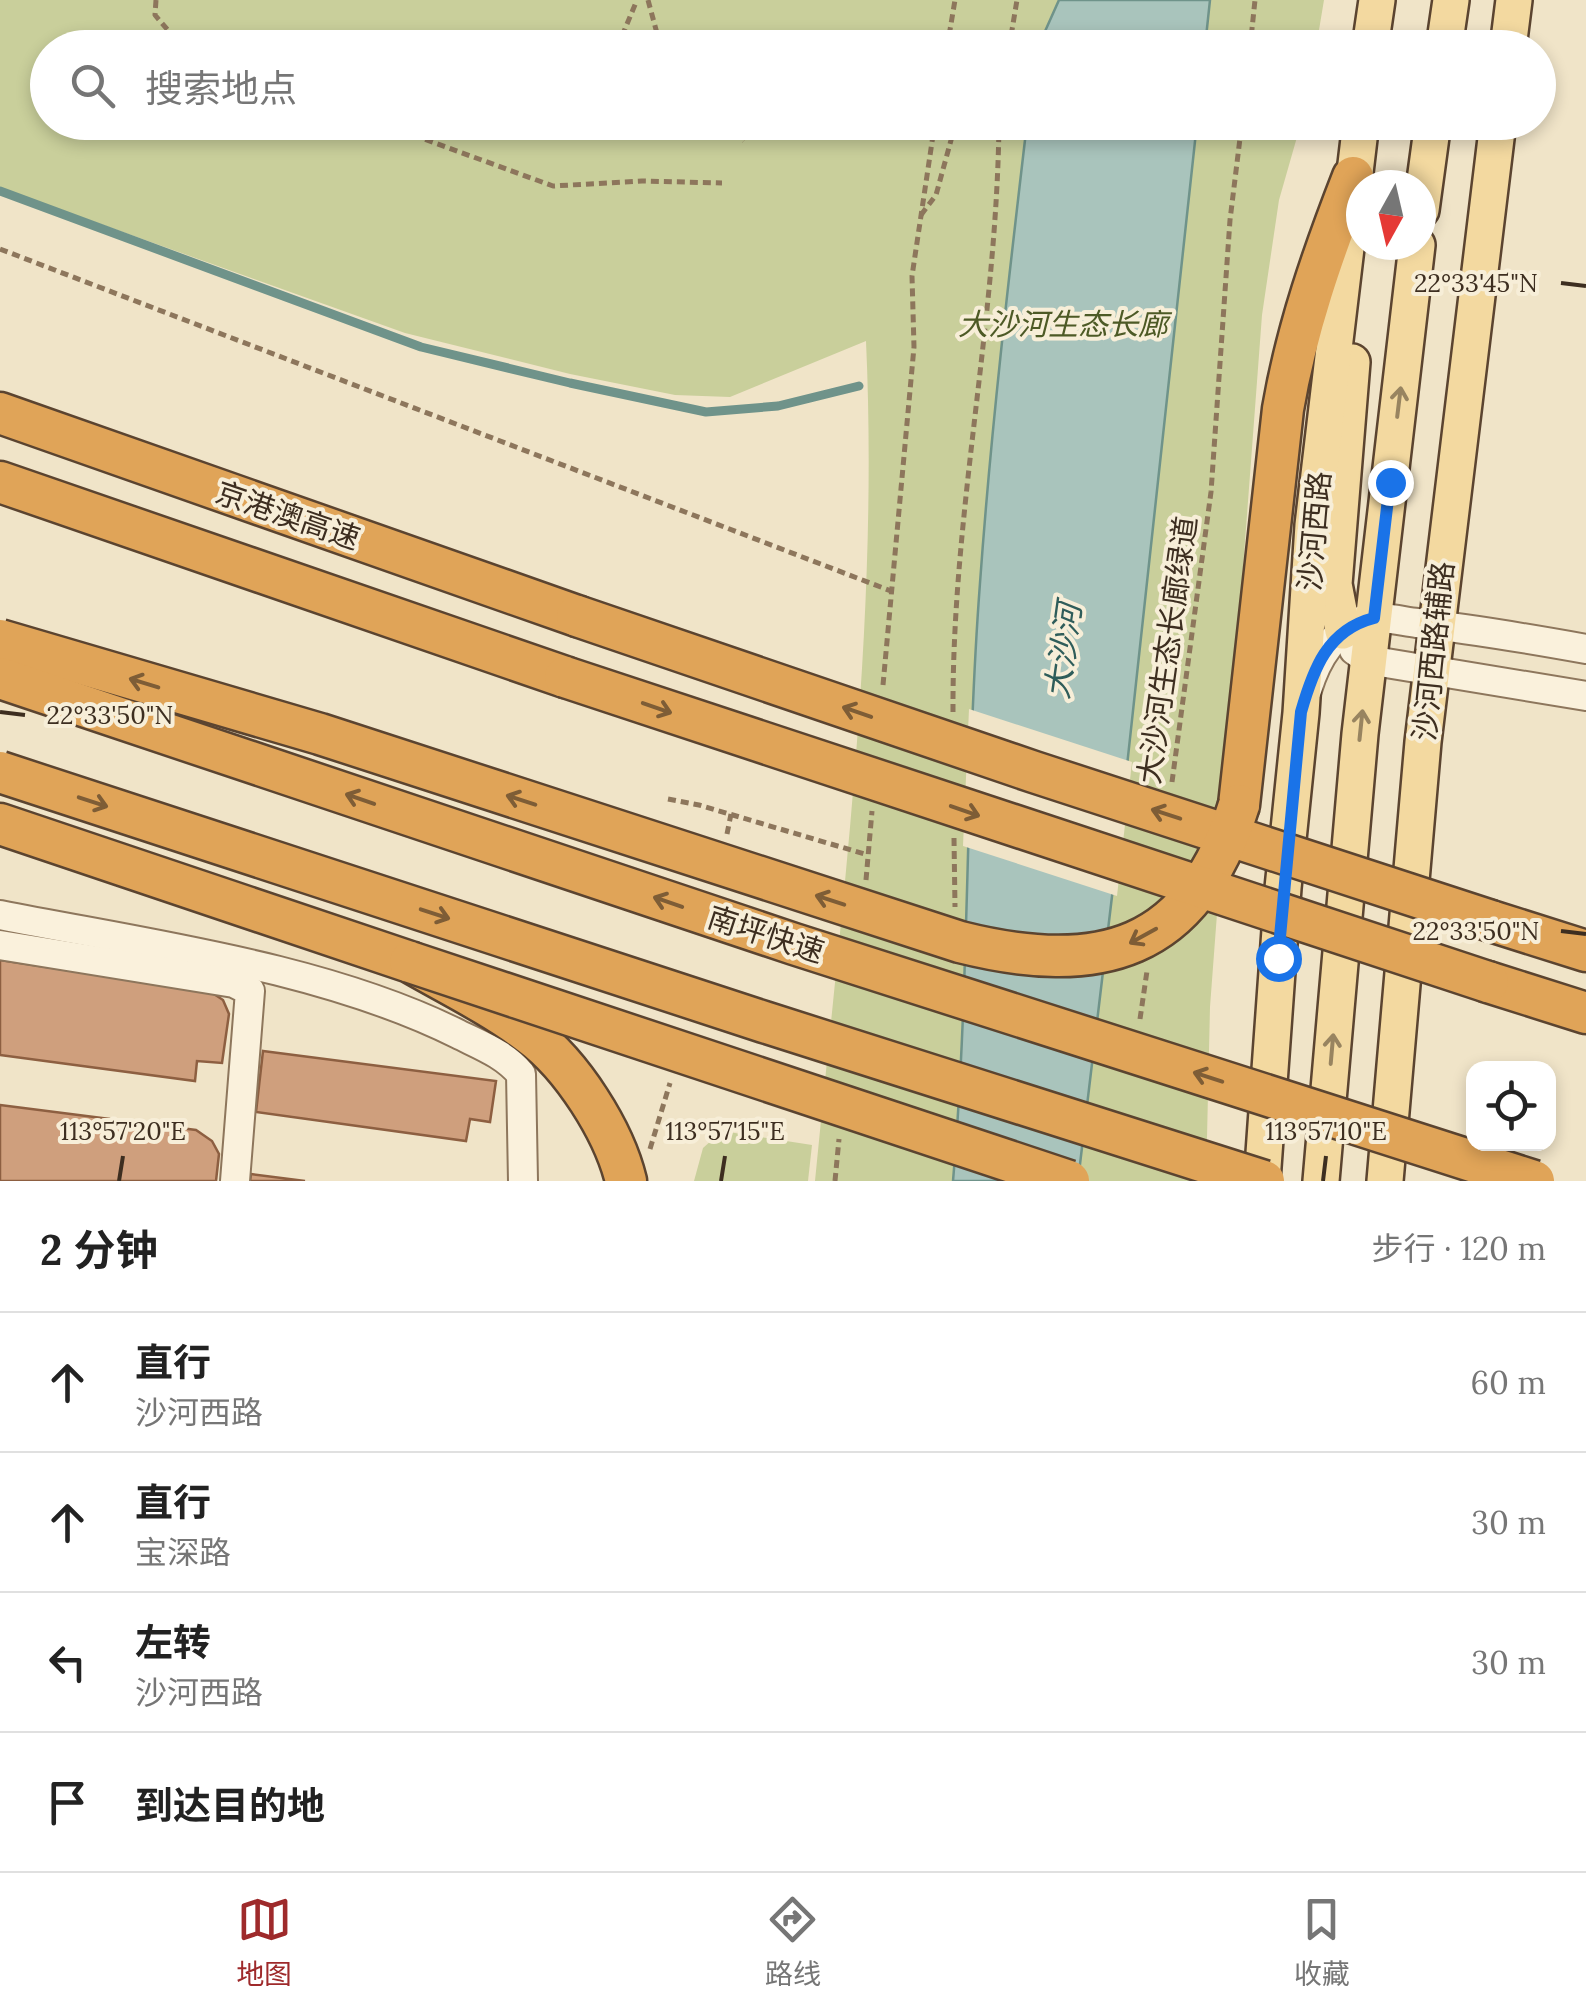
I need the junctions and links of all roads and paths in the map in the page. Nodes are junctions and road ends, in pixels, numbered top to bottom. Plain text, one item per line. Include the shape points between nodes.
1 (156, 0) edge
2 (638, 0) edge
3 (648, 0) edge
4 (955, 0) edge
5 (1017, 0) edge
6 (1255, 0) edge
7 (1377, 0) edge
8 (1451, 0) edge
9 (1514, 0) edge
10 (168, 30) edge
11 (625, 30) edge
12 (656, 30) edge
13 (950, 30) edge
14 (1012, 30) edge
15 (1252, 30) edge
16 (1373, 30) edge
17 (1447, 30) edge
18 (1510, 30) edge
19 (429, 140) edge
20 (932, 140) edge
21 (951, 140) edge
22 (999, 140) edge
23 (1240, 140) edge
24 (1358, 140) edge
25 (1431, 140) edge
26 (1496, 140) edge
27 (1355, 170) edge
28 (1426, 170) edge
29 (722, 183) dead end
30 (1346, 197) edge
31 (919, 217) junction
32 (1346, 237) edge
33 (0, 249) edge
34 (1415, 260) edge
35 (1342, 267) junction
36 (0, 413) edge
37 (0, 482) edge
38 (891, 591) junction
39 (1358, 624) junction
40 (1436, 624) junction
41 (0, 640) edge
42 (1586, 649) edge
43 (1368, 660) junction
44 (1431, 671) junction
45 (0, 678) edge
46 (883, 685) dead end
47 (1586, 696) edge
48 (1301, 712) junction
49 (954, 720) dead end
50 (0, 772) edge
51 (1171, 787) dead end
52 (873, 798) dead end
53 (668, 800) dead end
54 (0, 824) edge
55 (954, 835) dead end
56 (868, 855) junction
57 (864, 894) dead end
58 (955, 911) dead end
59 (0, 914) edge
60 (0, 945) edge
61 (1586, 951) edge
62 (410, 962) junction
63 (1148, 964) dead end
64 (1586, 1013) edge
65 (1140, 1024) dead end
66 (841, 1124) dead end
67 (235, 1181) edge
68 (523, 1181) edge
69 (626, 1181) edge
70 (835, 1181) edge
71 (1069, 1181) edge
72 (1263, 1181) edge
73 (1321, 1181) edge
74 (1385, 1181) edge
75 (1534, 1181) edge

1 - 10 path via 155,15
2 - 11 path
3 - 12 path
4 - 13 path
5 - 14 path
6 - 15 path
7 - 16 main road
8 - 17 main road
9 - 18 main road
19 - 29 path via 553,186
20 - 31 path
21 - 31 path via 936,194
22 - 49 path via 955,605
23 - 51 path, 大沙河生态长廊绿道 via 1211,492
24 - 27 main road, 沙河西路
25 - 28 main road
26 - 40 main road, 沙河西路辅路
30 -> 41 highway, bridge via 1292,358 1239,805 1222,854 1196,893 1154,931 1100,954 1037,957 989,949 320,734
31 - 38 path
32 - 35 main road, 沙河西路
33 - 38 path
39 -> 34 main road
35 - 39 main road via 1353,341 1334,584
35 - 48 main road, 沙河西路 via 1313,525
61 -> 36 highway, 京港澳高速, bridge via 1034,772
37 -> 64 highway, 京港澳高速, bridge via 565,677
38 - 46 path
39 - 40 street
39 - 43 main road
39 - 48 street via 1323,654
40 - 42 street
40 - 44 main road, 沙河西路辅路
43 - 44 street
73 -> 43 main road
44 - 47 street
44 - 74 main road, 沙河西路辅路
75 -> 45 highway, 南坪快速, bridge via 813,950
48 - 72 main road, 沙河西路
50 -> 72 highway, bridge
52 - 56 path
53 - 56 path
54 - 62 highway
55 - 58 path
56 - 57 path
59 - 68 street via 250,965 384,1004 507,1058 522,1074
60 - 67 street via 250,991
62 - 69 highway, bridge via 533,1036 604,1124
62 - 71 highway, bridge
63 - 65 path
66 - 70 path

